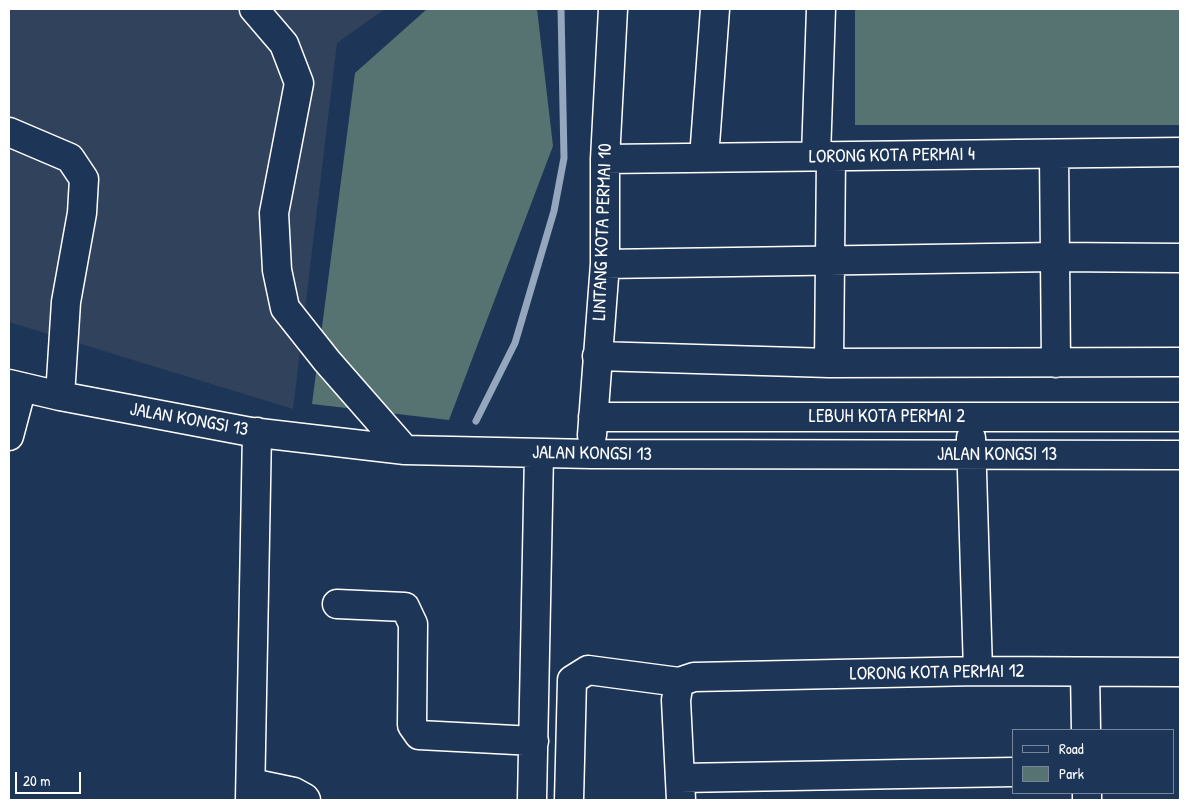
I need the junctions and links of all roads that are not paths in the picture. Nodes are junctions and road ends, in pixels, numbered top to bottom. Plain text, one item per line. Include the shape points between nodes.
1 (254, 9) edge
2 (613, 9) edge
3 (715, 9) edge
4 (821, 9) edge
5 (9, 132) edge
6 (1180, 152) edge
7 (1054, 154) junction
8 (823, 156) junction
9 (704, 158) junction
10 (605, 159) junction
11 (1054, 257) junction
12 (1180, 258) edge
13 (830, 260) junction
14 (605, 264) junction
15 (597, 356) junction
16 (1056, 362) junction
17 (1180, 362) edge
18 (830, 363) junction
19 (16, 386) edge
20 (60, 396) junction
21 (593, 417) junction
22 (970, 417) junction
23 (1180, 417) edge
24 (257, 432) junction
25 (9, 436) edge
26 (405, 450) junction
27 (540, 454) junction
28 (591, 454) junction
29 (972, 455) junction
30 (1180, 455) edge
31 (337, 604) dead end
32 (978, 671) junction
33 (1085, 672) junction
34 (1180, 672) edge
35 (686, 680) junction
36 (1086, 729) edge
37 (534, 741) junction
38 (1012, 772) edge
39 (681, 789) edge
40 (250, 792) edge
41 (306, 800) edge
42 (532, 800) edge
43 (569, 800) edge

1 - 26 street via 284,44 299,83 274,213 278,270 285,308
2 - 10 street, LINTANG KOTA PERMAI 10
3 - 9 street
4 - 8 street
5 - 20 street via 70,158 84,179 82,213 66,302
6 - 7 street, LORONG KOTA PERMAI 4
7 - 8 street, LORONG KOTA PERMAI 4
7 - 11 street
8 - 9 street, LORONG KOTA PERMAI 4
8 - 13 street
9 - 10 street, LORONG KOTA PERMAI 4
10 - 14 street, LINTANG KOTA PERMAI 10
11 - 12 street
11 - 13 street
11 - 16 street
13 - 14 street
13 - 18 street
14 - 15 street, LINTANG KOTA PERMAI 10
15 - 18 street
15 - 21 street, LINTANG KOTA PERMAI 10
16 - 17 street
16 - 18 street
19 - 20 street, JALAN KONGSI 13
19 - 25 street
20 - 24 street, JALAN KONGSI 13
21 - 22 street, LEBUH KOTA PERMAI 2
21 - 28 street, LINTANG KOTA PERMAI 10
22 - 23 street, LEBUH KOTA PERMAI 2
22 - 29 street
24 - 26 street, JALAN KONGSI 13
24 - 40 street
26 - 27 street, JALAN KONGSI 13
27 - 28 street, JALAN KONGSI 13
27 - 37 street
28 - 29 street, JALAN KONGSI 13
29 - 30 street, JALAN KONGSI 13
29 - 32 street
31 - 37 street via 405,607 413,624 412,725 419,735
32 - 33 street, LORONG KOTA PERMAI 12
32 - 35 street, LORONG KOTA PERMAI 12
33 - 34 street, LORONG KOTA PERMAI 12
33 - 36 street
35 - 39 street via 676,700
35 - 43 street, LORONG KOTA PERMAI 12 via 588,670 572,680
37 - 42 street
38 - 39 street
40 - 41 street via 294,792

